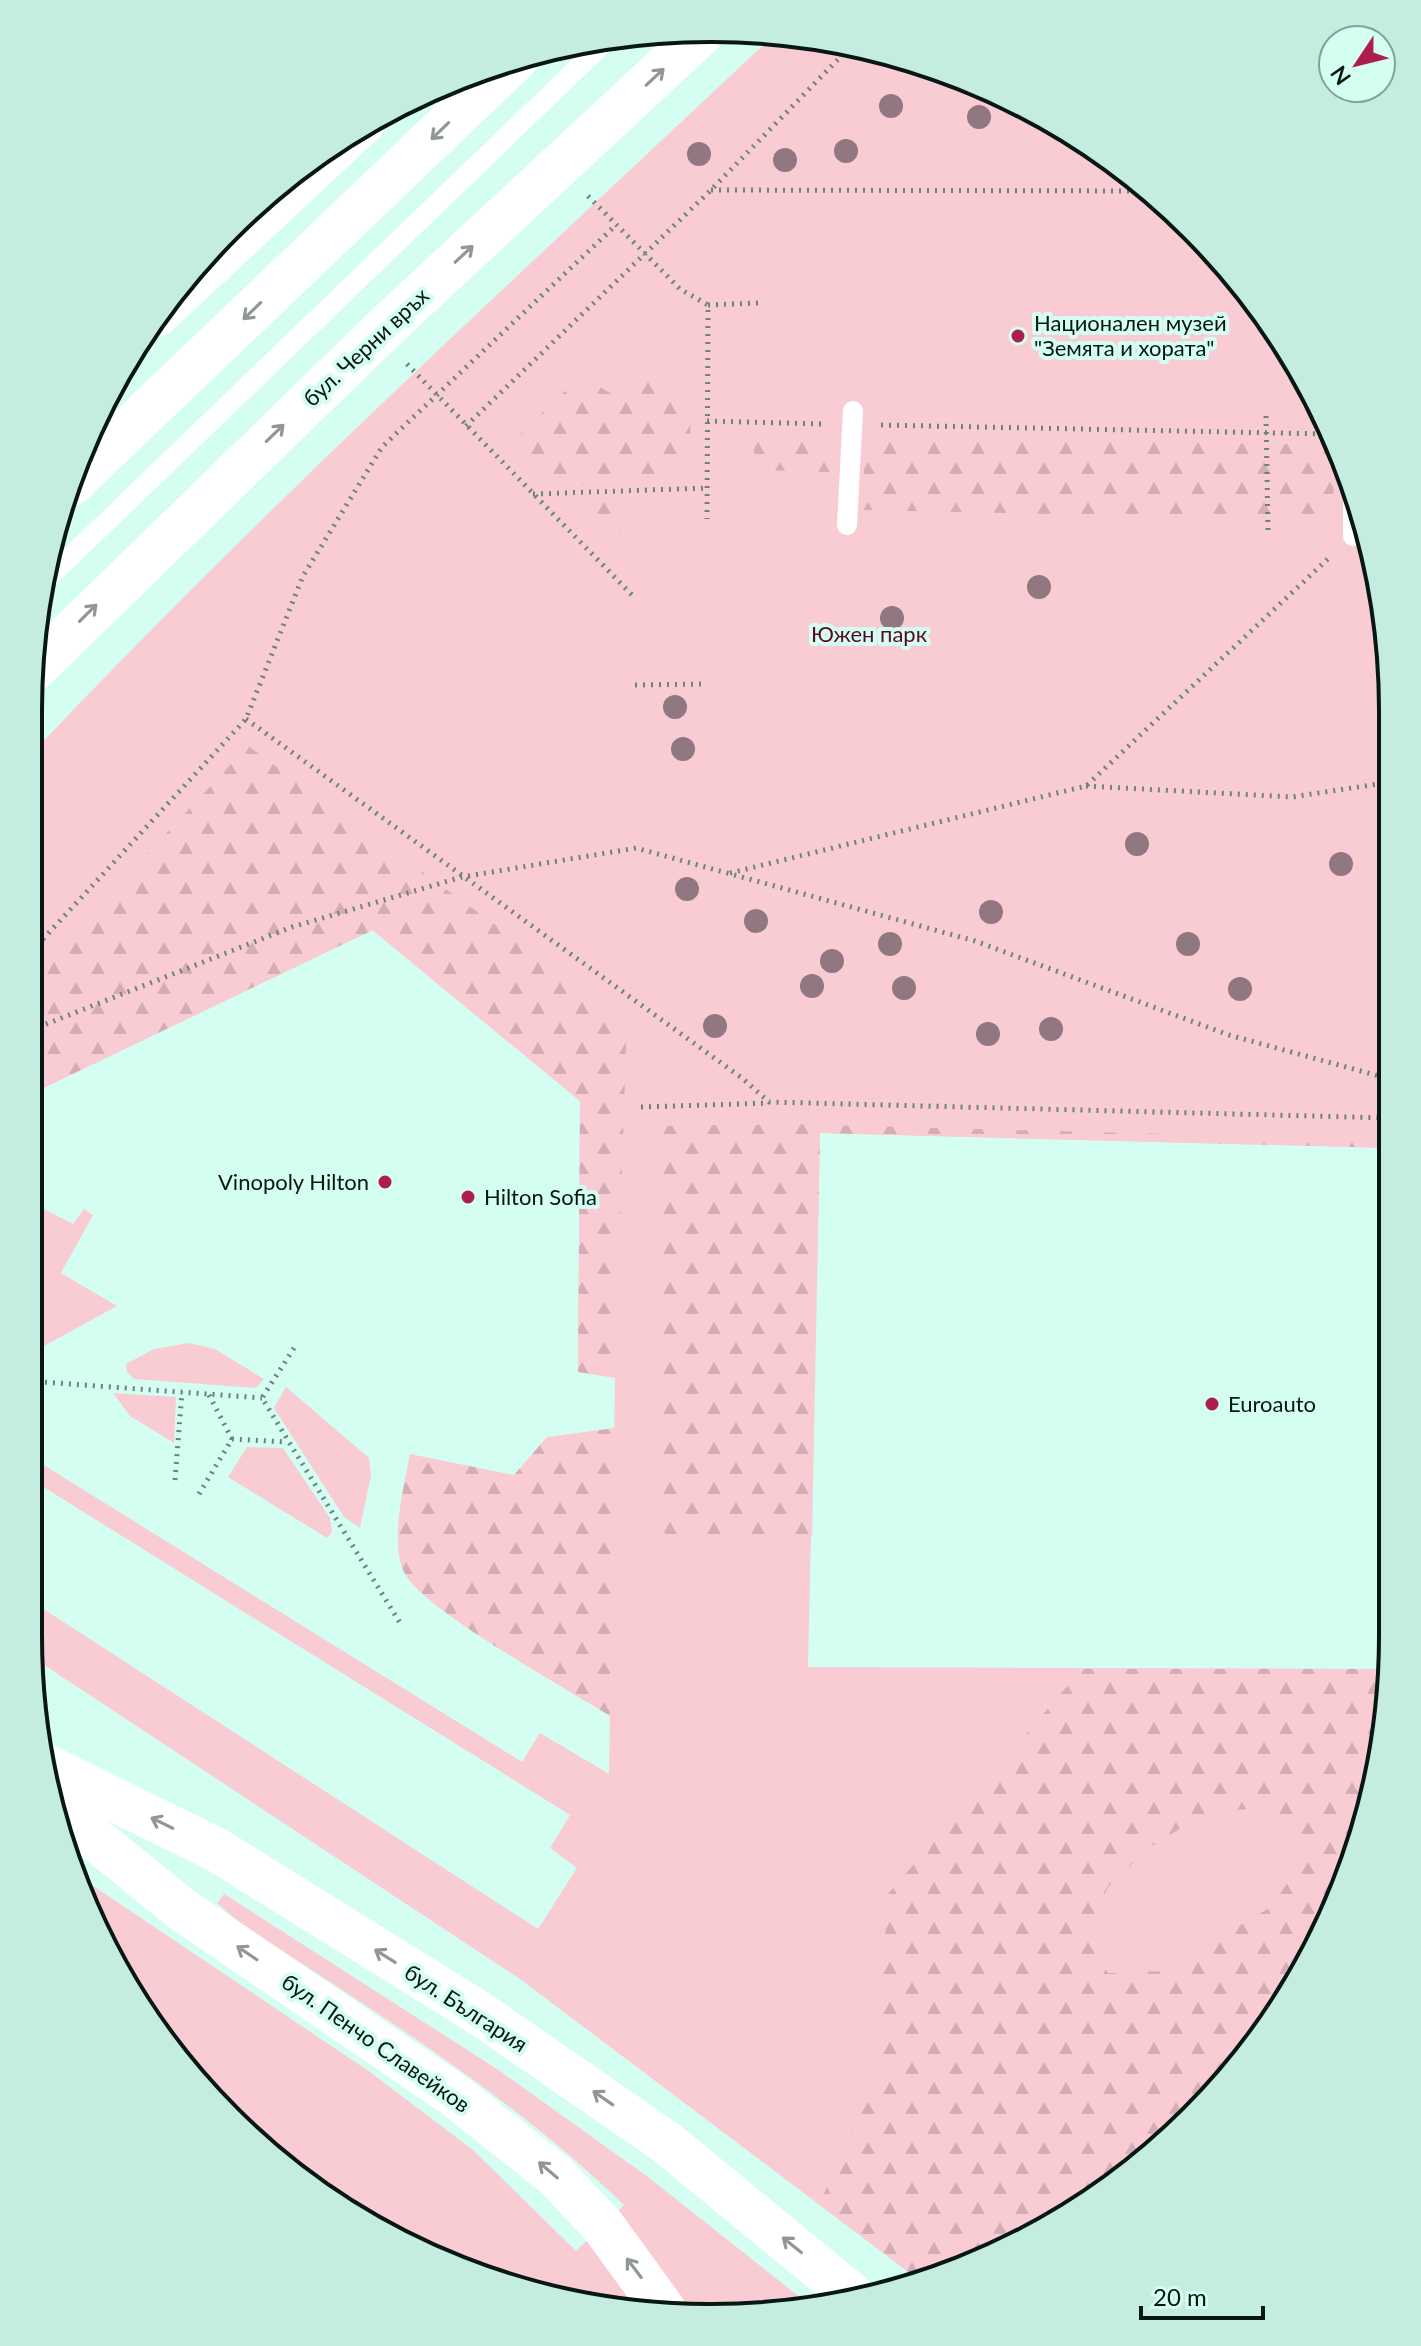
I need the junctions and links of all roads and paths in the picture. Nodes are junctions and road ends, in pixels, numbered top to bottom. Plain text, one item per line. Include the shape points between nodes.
1 (692, 42) edge
2 (594, 53) edge
3 (842, 55) edge
4 (498, 77) edge
5 (294, 188) edge
6 (582, 189) dead end
7 (711, 190) junction
8 (1130, 191) edge
9 (616, 225) junction
10 (644, 254) junction
11 (220, 258) edge
12 (758, 303) dead end
13 (708, 305) junction
14 (402, 359) dead end
15 (436, 396) junction
16 (1266, 416) dead end
17 (853, 418) junction
18 (707, 421) junction
19 (466, 426) junction
20 (1266, 432) junction
21 (1318, 434) edge
22 (88, 468) edge
23 (707, 488) junction
24 (533, 494) junction
25 (707, 519) dead end
26 (847, 525) dead end
27 (1353, 527) edge
28 (1268, 533) dead end
29 (1353, 536) joint
30 (58, 569) edge
31 (632, 595) dead end
32 (44, 659) edge
33 (703, 684) dead end
34 (635, 685) dead end
35 (246, 719) junction
36 (1379, 784) edge
37 (1086, 786) junction
38 (729, 874) junction
39 (462, 877) junction
40 (42, 940) edge
41 (42, 1026) edge
42 (1379, 1076) edge
43 (769, 1102) junction
44 (641, 1107) dead end
45 (1379, 1118) edge
46 (294, 1348) dead end
47 (42, 1382) edge
48 (182, 1392) junction
49 (209, 1395) junction
50 (262, 1398) junction
51 (232, 1439) junction
52 (288, 1442) junction
53 (175, 1480) dead end
54 (199, 1494) dead end
55 (400, 1623) dead end
56 (56, 1771) edge
57 (67, 1816) edge
58 (846, 2290) edge
59 (658, 2302) edge

32 -> 1 main road, бул. Черни връх via 390,323
2 - 30 lane
3 - 7 path
4 -> 22 main road
5 - 11 street
6 - 9 path
7 - 8 path
7 - 10 path
9 - 10 path
9 - 15 path
10 - 13 path via 680,289
10 - 19 path
12 - 13 path
13 - 18 path
14 - 15 path
15 - 19 path
15 - 35 path via 382,447 303,576
16 - 20 path
17 - 18 path
17 - 20 path
17 - 26 lane
18 - 23 path
19 - 24 path
20 - 21 path
20 - 28 path
23 - 24 path
23 - 25 path
24 - 31 path
27 - 29 lane
29 - 37 path
33 - 34 path
35 - 39 path
35 - 40 path
36 - 37 path via 1292,797
37 - 38 path
38 - 39 path via 636,848
38 - 42 path via 975,941 1229,1035
39 - 41 path via 292,927
39 - 43 path
43 - 44 path
43 - 45 path
46 - 50 path
47 - 48 path
48 - 49 path
48 - 53 path
49 - 50 path
49 - 51 path
50 - 52 path
51 - 52 path
51 - 54 path
52 - 55 path
58 -> 56 main road, бул. България via 667,2143 482,2015 217,1850
59 -> 57 main road, бул. Пенчо Славейков via 603,2226 556,2176 454,2095 180,1908

